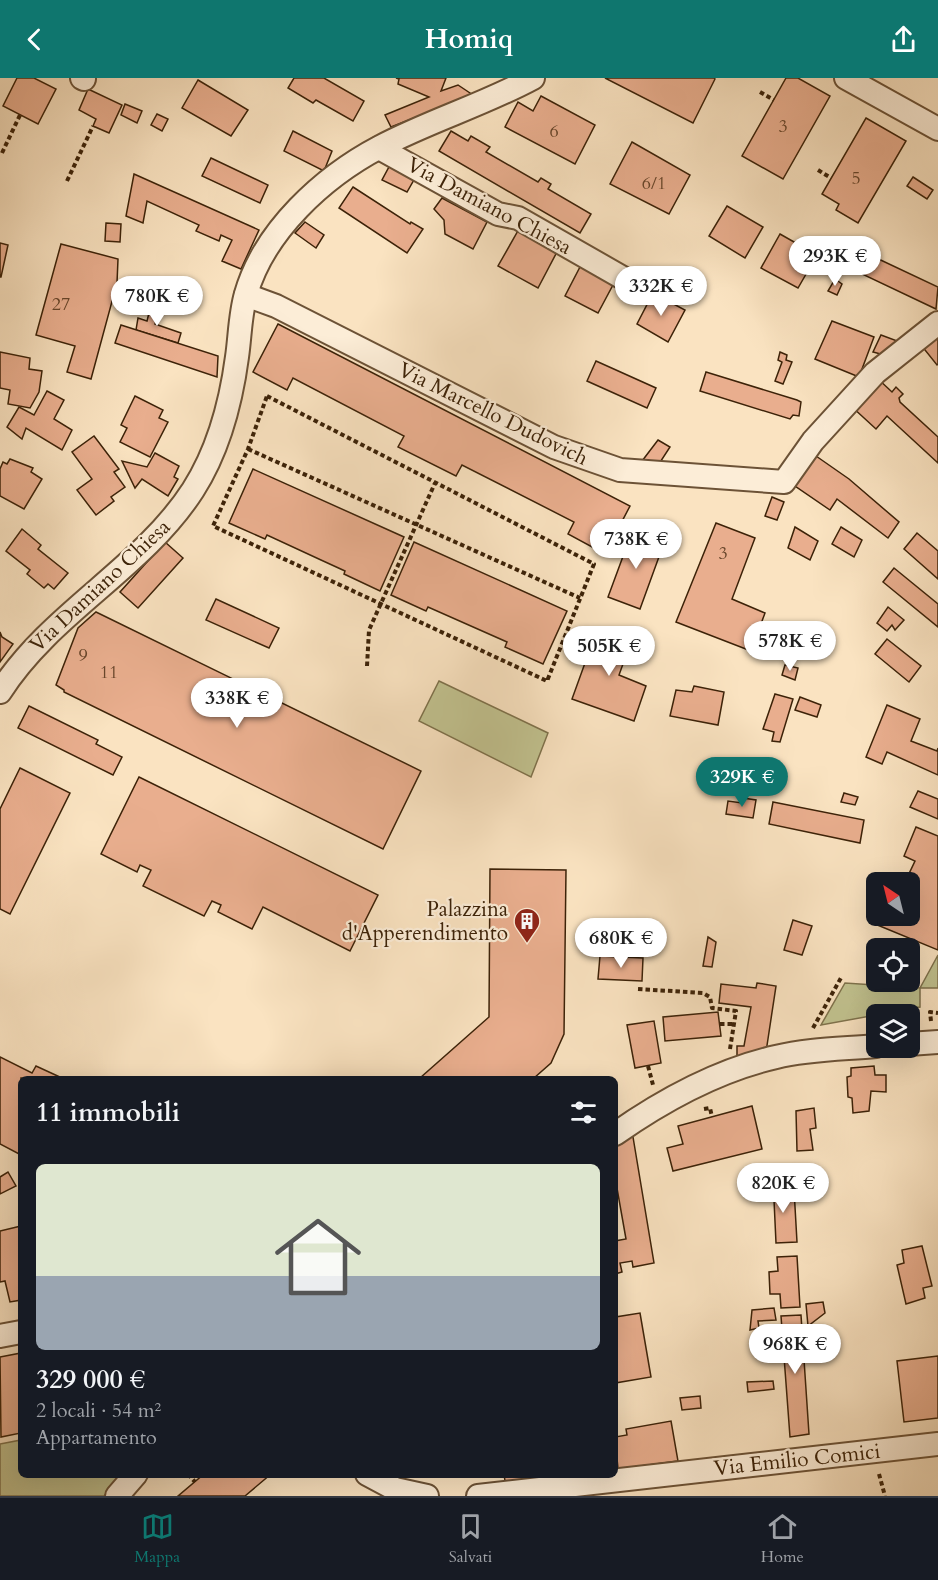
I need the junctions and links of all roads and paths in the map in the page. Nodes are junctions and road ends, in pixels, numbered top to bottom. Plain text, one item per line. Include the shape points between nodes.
1 (533, 78) edge
2 (846, 78) edge
3 (760, 92) dead end
4 (774, 99) dead end
5 (20, 115) dead end
6 (93, 126) dead end
7 (938, 129) edge
8 (379, 148) junction
9 (2, 153) dead end
10 (818, 170) dead end
11 (831, 178) dead end
12 (67, 181) dead end
13 (630, 282) dead end
14 (246, 295) junction
15 (938, 323) edge
16 (248, 449) junction
17 (435, 482) junction
18 (416, 525) junction
19 (580, 598) junction
20 (381, 604) junction
21 (367, 666) dead end
22 (0, 692) edge
23 (842, 976) dead end
24 (638, 989) dead end
25 (720, 1024) dead end
26 (735, 1024) junction
27 (938, 1042) edge
28 (920, 1043) edge
29 (730, 1045) dead end
30 (866, 1047) edge
31 (800, 1052) junction
32 (618, 1132) edge
33 (18, 1333) edge
34 (0, 1336) edge
35 (938, 1444) edge
36 (878, 1475) dead end
37 (133, 1478) edge
38 (192, 1478) edge
39 (374, 1478) edge
40 (195, 1482) dead end
41 (117, 1496) edge
42 (427, 1496) edge
43 (478, 1496) edge
44 (885, 1496) edge

1 - 8 street, Via Damiano Chiesa
2 - 7 street
3 - 4 path
5 - 9 path
6 - 12 path
8 - 13 street, Via Damiano Chiesa via 498,213 518,218
8 - 14 street, Via Damiano Chiesa via 291,215 261,258
10 - 11 path
14 - 15 street, Via Marcello Dudovich via 276,306 554,447 590,461 620,470 784,482 813,441 875,373
14 - 22 street, Via Damiano Chiesa via 230,399 195,487 177,513 134,559 46,634 17,665
16 - 17 path via 267,396
16 - 18 path
16 - 20 path via 213,526
17 - 18 path
17 - 19 path via 594,564
18 - 19 path
18 - 20 path
19 - 20 path via 547,681
20 - 21 path via 369,630
23 - 31 path
24 - 26 path via 708,994 712,1008 736,1011
25 - 26 path
26 - 29 path
27 - 28 street
30 - 31 street
31 - 32 street via 729,1072 657,1106
33 - 34 street
35 - 43 street, Via Emilio Comici
36 - 44 path
37 - 41 street
38 - 40 path
39 - 42 street via 395,1489

